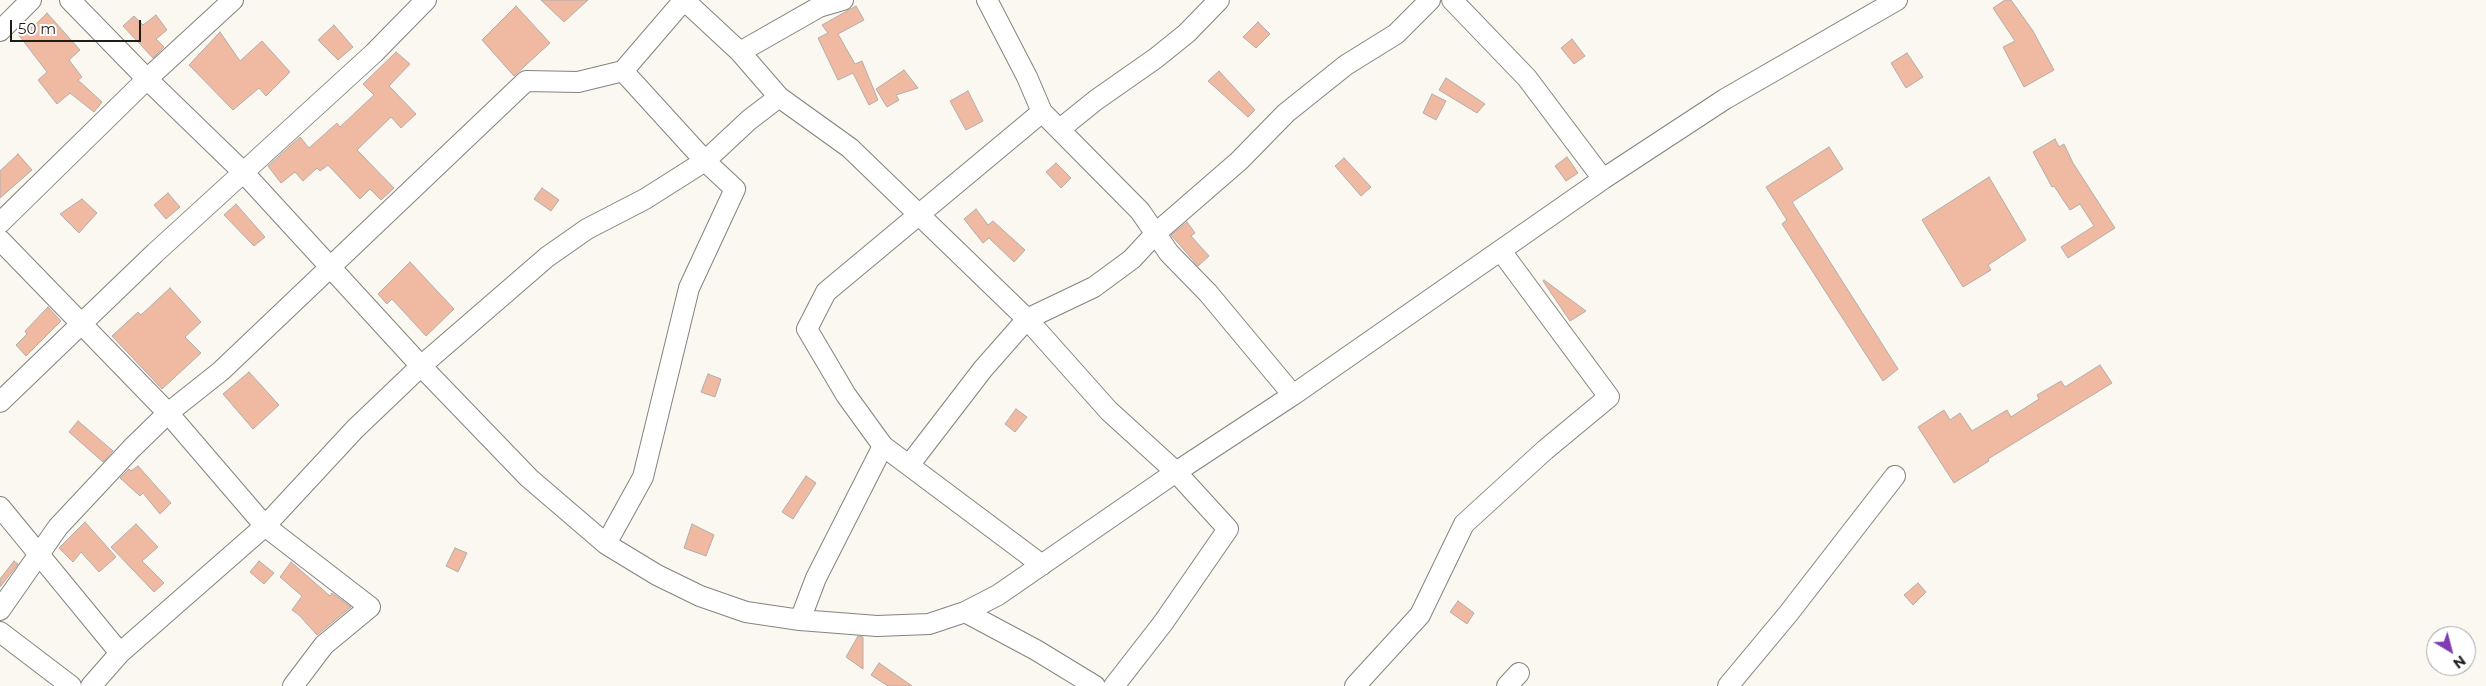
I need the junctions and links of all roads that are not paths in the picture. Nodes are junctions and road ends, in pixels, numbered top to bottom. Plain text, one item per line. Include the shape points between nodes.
1 (31, 0) edge
2 (70, 0) edge
3 (232, 0) edge
4 (426, 0) edge
5 (684, 0) edge
6 (843, 0) edge
7 (987, 0) edge
8 (1219, 0) edge
9 (1430, 0) edge
10 (1452, 0) edge
11 (1897, 0) edge
12 (0, 31) edge
13 (740, 52) junction
14 (623, 71) junction
15 (147, 79) junction
16 (779, 97) junction
17 (1042, 112) junction
18 (1060, 129) junction
19 (705, 161) junction
20 (243, 172) junction
21 (1603, 180) junction
22 (920, 216) junction
23 (0, 223) edge
24 (1156, 234) junction
25 (0, 240) edge
26 (1501, 250) junction
27 (332, 267) junction
28 (1027, 319) junction
29 (80, 324) junction
30 (421, 366) junction
31 (1293, 395) junction
32 (0, 402) edge
33 (168, 413) junction
34 (883, 446) junction
35 (910, 464) junction
36 (1176, 472) junction
37 (1895, 476) dead end
38 (0, 507) edge
39 (265, 526) junction
40 (606, 544) junction
41 (39, 553) junction
42 (1042, 566) junction
43 (0, 610) edge
44 (965, 612) junction
45 (800, 620) junction
46 (0, 632) edge
47 (120, 653) junction
48 (71, 686) edge
49 (91, 686) edge
50 (293, 686) edge
51 (1095, 686) edge
52 (1114, 686) edge
53 (1355, 686) edge
54 (1728, 686) edge

1 - 12 street
2 - 15 street
3 - 15 street
4 - 20 street via 374,53
5 - 13 street
5 - 14 street
6 - 13 street via 819,7
7 - 17 street
8 - 18 street via 1187,33
9 - 24 street via 1396,34 1346,64 1308,94 1239,161
10 - 21 street via 1527,78
11 - 21 street via 1725,99
13 - 16 street
14 - 19 street
14 - 27 street via 578,82 526,82
15 - 20 street
15 - 23 street
16 - 19 street
16 - 22 street via 850,148
17 - 18 street
17 - 22 street
18 - 24 street via 1140,211
19 - 30 street via 646,199 587,229 547,257
19 - 40 street via 735,189 689,288 643,477
20 - 27 street
20 - 29 street
21 - 26 street
22 - 28 street
22 - 34 street via 826,292 808,328 846,395
24 - 28 street via 1132,259 1094,287
24 - 31 street
25 - 29 street
26 - 31 street
26 - 53 street via 1609,397 1464,524 1420,615
27 - 30 street
27 - 33 street via 221,371
28 - 35 street via 983,369
28 - 36 street via 1109,411
29 - 32 street
29 - 33 street
30 - 39 street via 355,429
30 - 40 street via 530,478
31 - 36 street
33 - 39 street
33 - 41 street via 58,527
34 - 35 street
34 - 45 street via 816,578
35 - 42 street
36 - 42 street
36 - 52 street via 1228,528 1163,623
37 - 54 street
38 - 41 street
39 - 47 street
39 - 50 street via 370,607 324,645
40 - 45 street via 700,596 746,612
41 - 43 street
41 - 47 street
42 - 44 street via 998,596
44 - 45 street via 929,624 878,626
44 - 51 street
46 - 48 street
47 - 49 street

